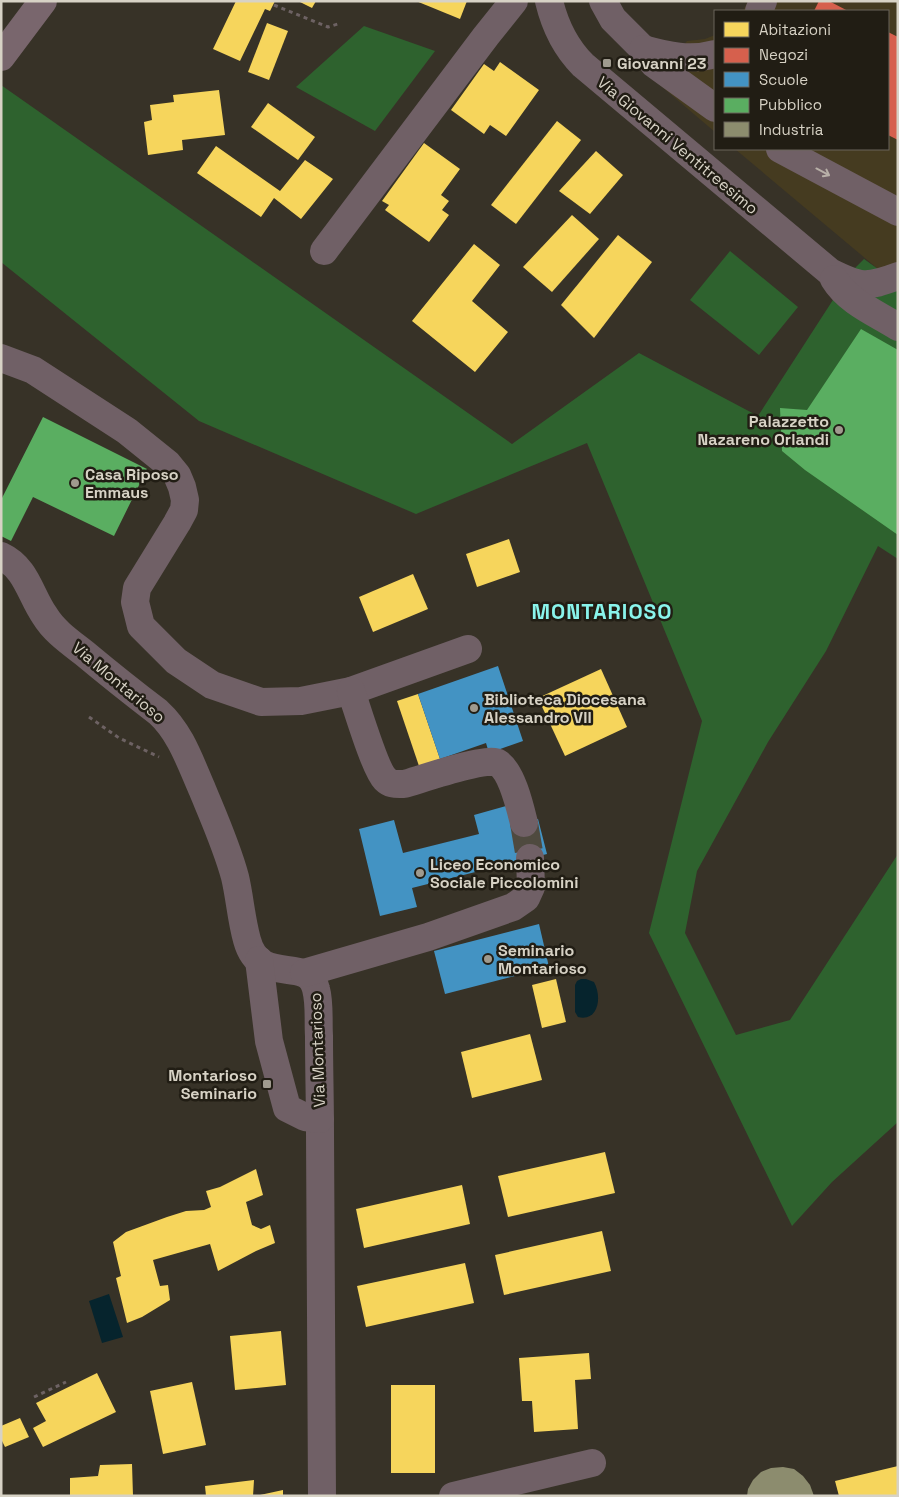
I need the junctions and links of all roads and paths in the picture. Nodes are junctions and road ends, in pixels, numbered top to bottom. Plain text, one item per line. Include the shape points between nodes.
1 (43, 1) edge
2 (514, 1) edge
3 (549, 1) edge
4 (603, 1) edge
5 (274, 4) dead end
6 (341, 23) dead end
7 (643, 50) junction
8 (709, 55) edge
9 (1, 57) edge
10 (682, 84) junction
11 (714, 107) edge
12 (782, 150) edge
13 (898, 212) edge
14 (324, 251) dead end
15 (830, 272) junction
16 (895, 277) edge
17 (889, 322) edge
18 (1, 358) edge
19 (1, 556) edge
20 (468, 648) dead end
21 (351, 691) junction
22 (90, 717) dead end
23 (194, 771) junction
24 (524, 823) tunnel mouth
25 (530, 858) tunnel mouth
26 (258, 960) junction
27 (304, 973) junction
28 (320, 1119) junction
29 (66, 1382) dead end
30 (34, 1397) dead end
31 (592, 1463) dead end
32 (322, 1496) edge
33 (453, 1496) edge

1 - 9 main road
2 - 14 street
3 - 15 street, Via Giovanni Ventitreesimo via 561,36 583,65
4 - 7 street via 613,20
5 - 6 path via 328,27
7 - 8 street via 679,57
7 - 10 street via 654,64
8 - 10 street
10 - 11 street
12 -> 13 street
15 - 16 street, Via Giovanni Ventitreesimo via 866,285
15 - 17 street, Via Giovanni Ventitreesimo via 846,294
16 - 17 street, Via Giovanni Ventitreesimo via 881,296 880,309
18 - 21 street via 33,370 128,431 168,464 176,475 185,500 184,510 138,588 135,602 141,626 176,660 212,685 261,702 301,701
19 - 23 street, Via Montarioso via 24,575 42,613 51,624 166,719
20 - 21 street
21 - 24 street via 386,781 404,784 470,765 496,762 510,780
22 - 23 path via 119,738
23 - 26 street, Via Montarioso via 230,860 247,940
25 - 27 street via 531,887 526,898 513,907 428,937
26 - 27 street, Via Montarioso via 273,969
26 - 28 street via 269,1041 287,1108 306,1117
27 - 28 street, Via Montarioso via 314,983 318,996
28 - 32 street, Via Montarioso
29 - 30 path
31 - 33 street

